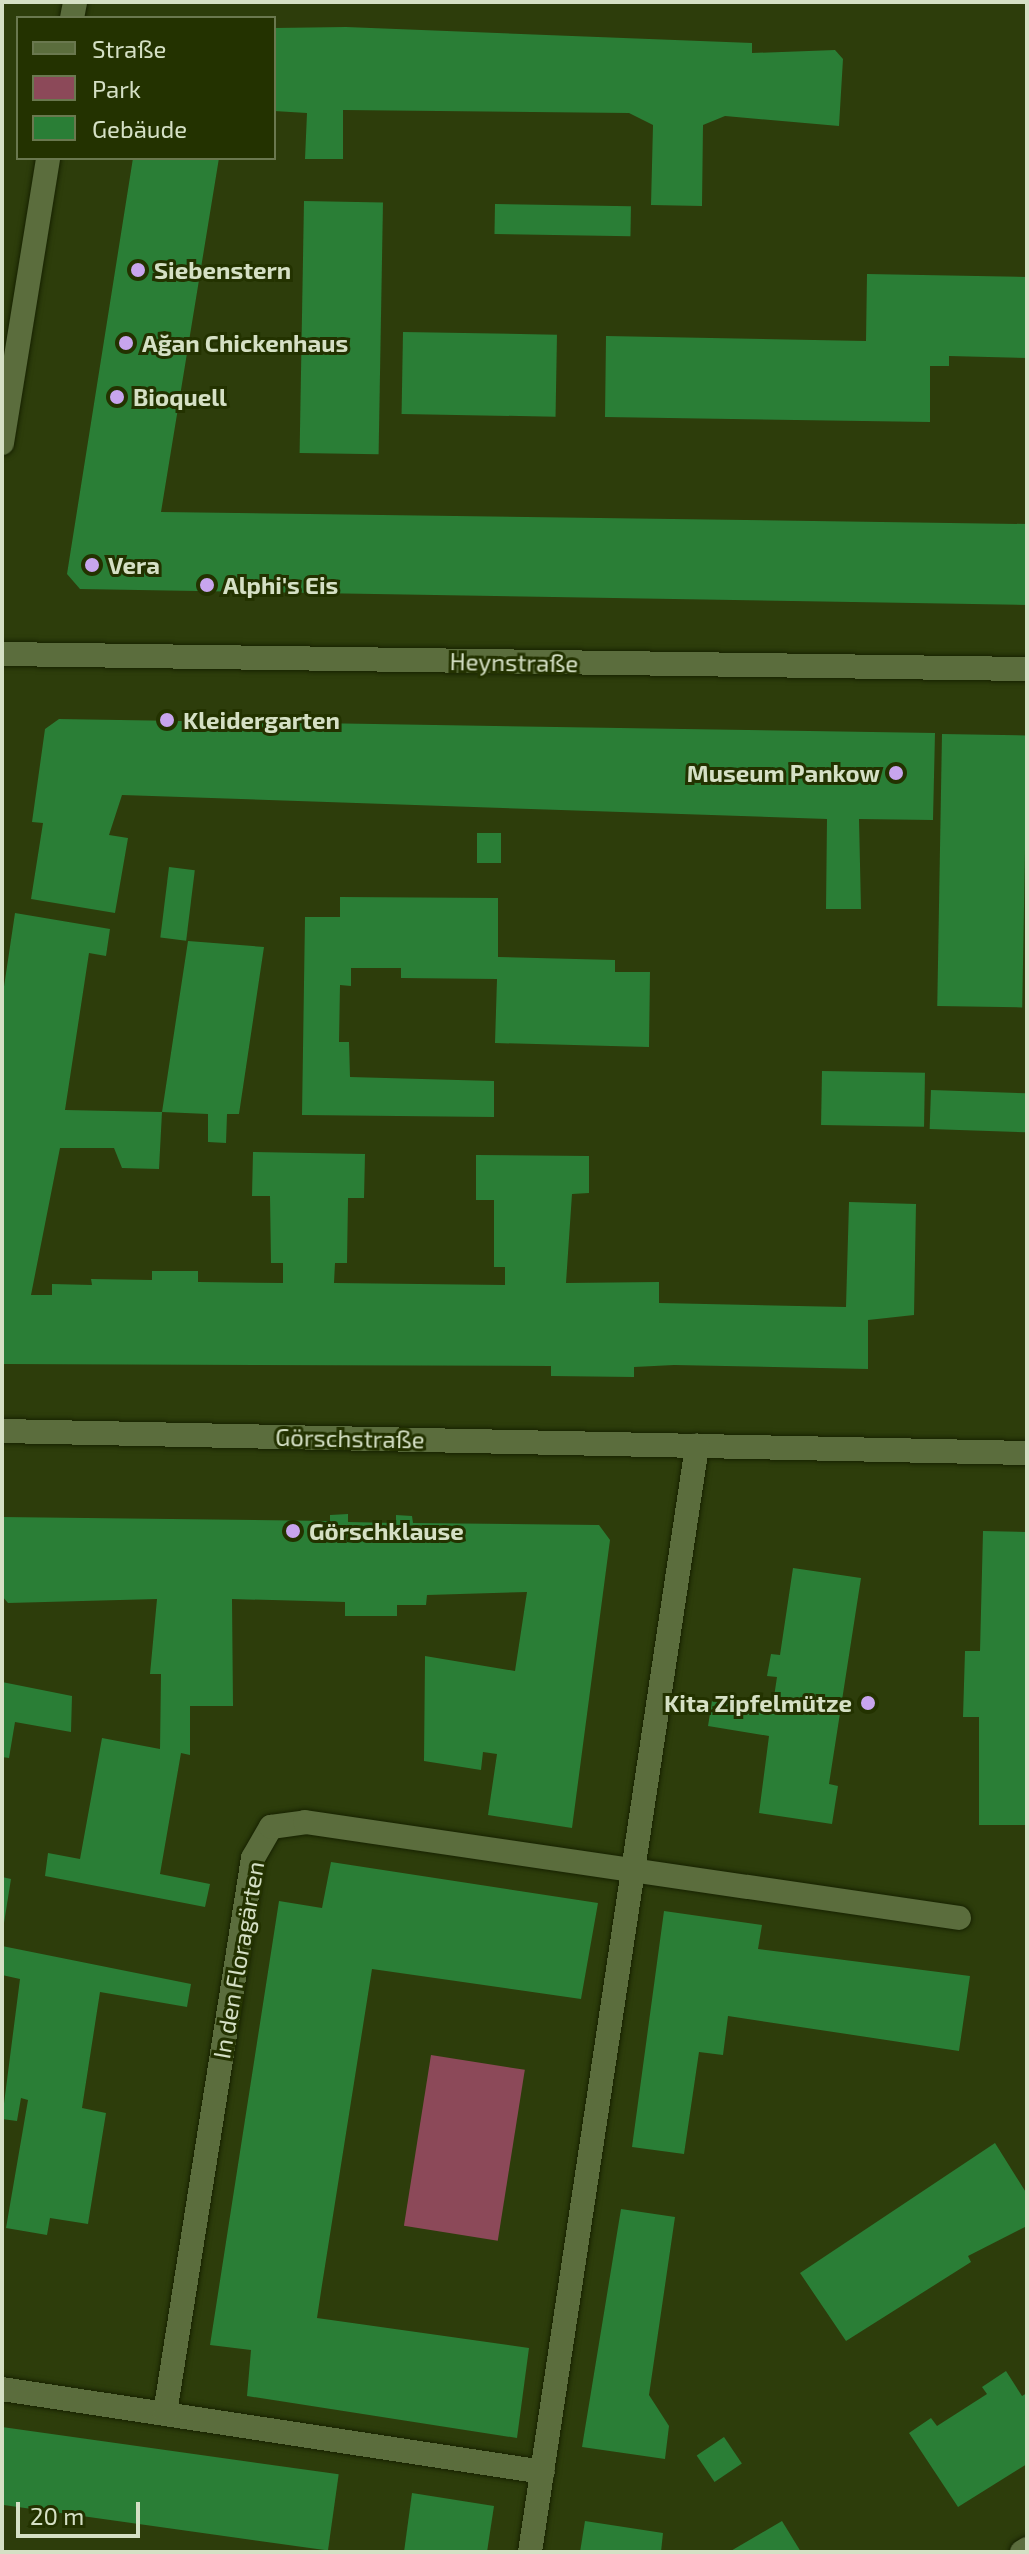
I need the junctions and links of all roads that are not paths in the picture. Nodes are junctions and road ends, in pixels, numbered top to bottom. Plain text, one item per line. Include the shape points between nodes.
1 (48, 160) edge
2 (2, 443) edge
3 (2, 654) edge
4 (1027, 669) edge
5 (2, 1431) edge
6 (697, 1446) junction
7 (1027, 1453) edge
8 (634, 1875) junction
9 (959, 1918) dead end
10 (2, 2389) edge
11 (165, 2413) junction
12 (543, 2472) junction
13 (1027, 2549) edge
14 (530, 2552) edge
15 (1022, 2552) edge

1 - 2 street
3 - 4 street, Heynstraße
5 - 6 street, Görschstraße
6 - 7 street, Görschstraße
6 - 8 street
8 - 9 street, In den Floragärten
8 - 11 street, In den Floragärten via 305,1822 271,1827 253,1858
8 - 12 street
10 - 11 street
11 - 12 street
12 - 14 street
13 - 15 street

